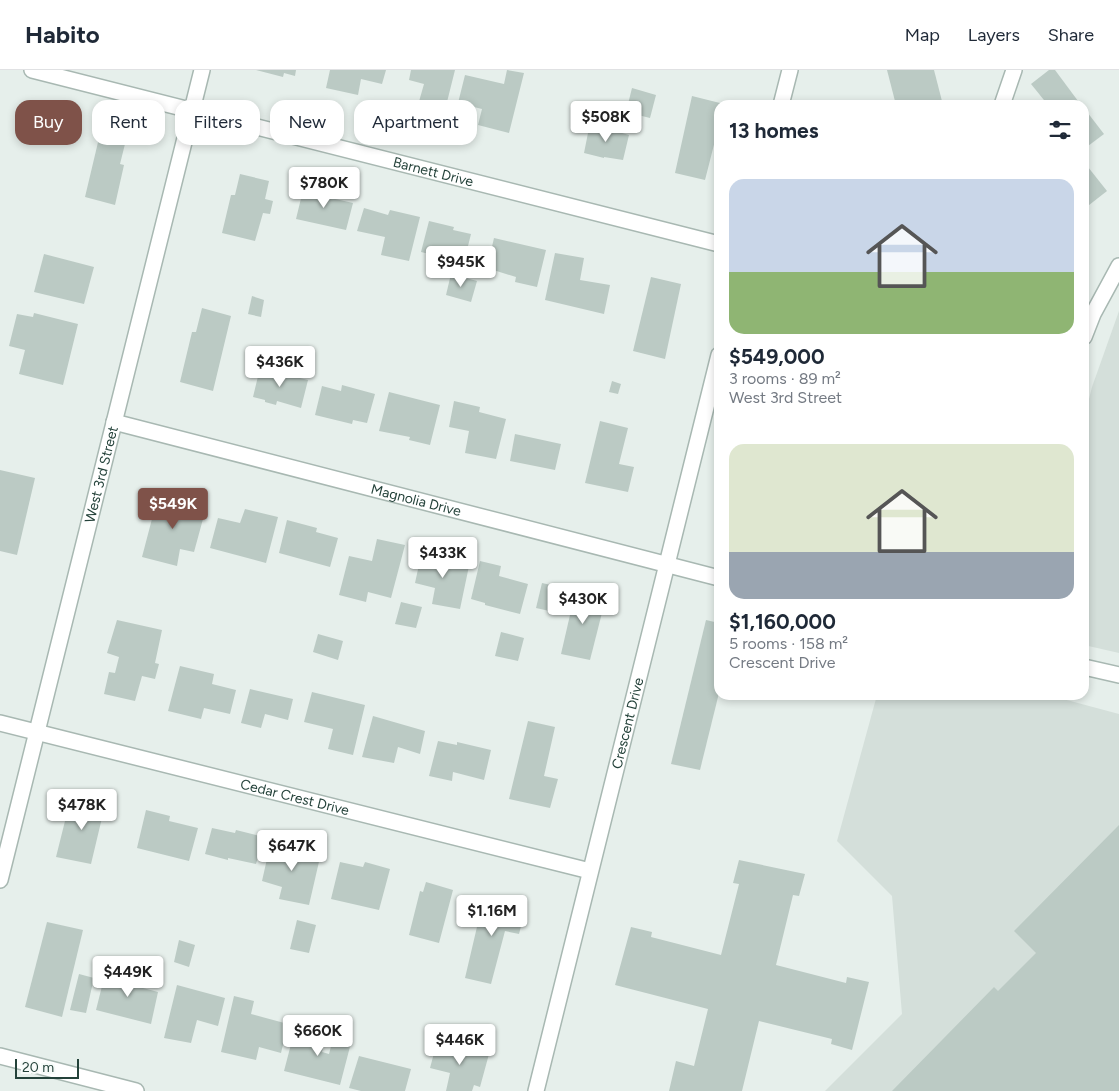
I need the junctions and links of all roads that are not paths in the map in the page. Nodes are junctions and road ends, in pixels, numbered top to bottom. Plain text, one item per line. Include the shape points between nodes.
1 (32, 70) edge
2 (202, 70) edge
3 (790, 70) edge
4 (1014, 70) edge
5 (195, 100) edge
6 (782, 100) edge
7 (1004, 100) edge
8 (175, 107) edge
9 (260, 128) edge
10 (183, 145) edge
11 (714, 243) edge
12 (1119, 266) edge
13 (1089, 324) edge
14 (714, 375) edge
15 (114, 422) junction
16 (667, 566) junction
17 (714, 577) edge
18 (1089, 668) edge
19 (1119, 675) edge
20 (0, 723) edge
21 (37, 732) junction
22 (590, 871) junction
23 (0, 880) edge
24 (0, 1056) edge
25 (136, 1091) edge
26 (536, 1091) edge

1 - 8 street, Barnett Drive
2 - 5 street, West 3rd Street
3 - 6 street
4 - 7 street
9 - 11 street, Barnett Drive
10 - 15 street, West 3rd Street
12 - 13 street
14 - 16 street, Crescent Drive
15 - 16 street, Magnolia Drive
15 - 21 street, West 3rd Street
16 - 17 street, Magnolia Drive
16 - 22 street, Crescent Drive
18 - 19 street
20 - 21 street, Cedar Crest Drive
21 - 22 street, Cedar Crest Drive
21 - 23 street, West 3rd Street
22 - 26 street, Crescent Drive
24 - 25 street

